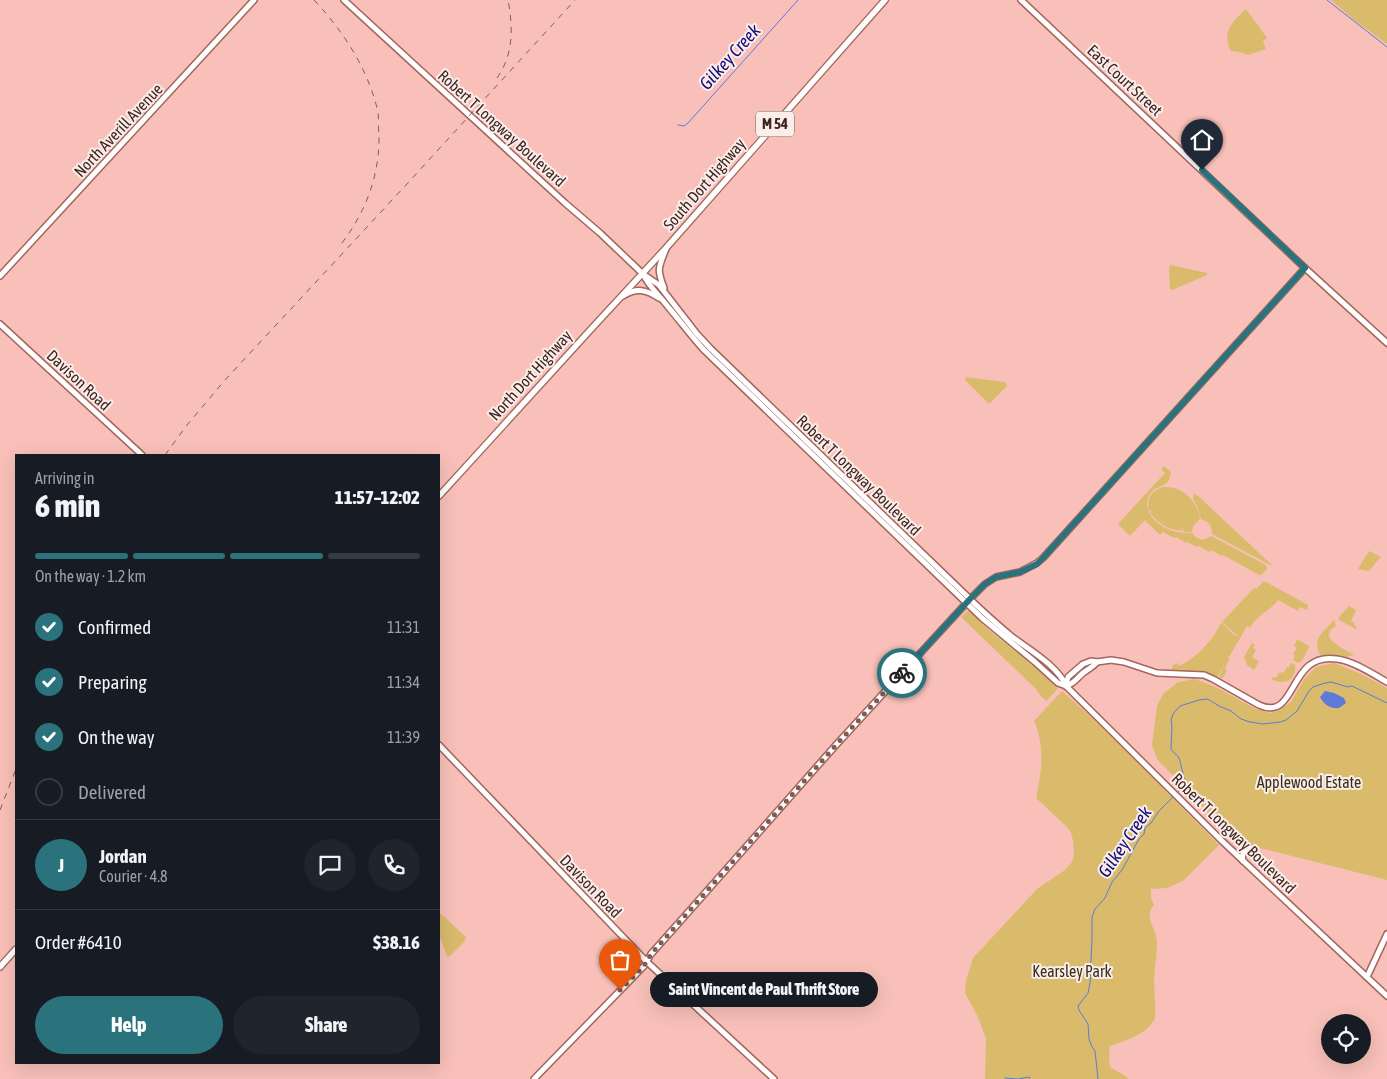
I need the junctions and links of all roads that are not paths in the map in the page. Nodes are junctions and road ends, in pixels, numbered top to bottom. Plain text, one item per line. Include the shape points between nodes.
1 (254, 0) edge
2 (344, 0) edge
3 (885, 0) edge
4 (1021, 0) edge
5 (666, 248) junction
6 (1305, 268) junction
7 (643, 274) junction
8 (0, 276) edge
9 (666, 294) junction
10 (621, 298) junction
11 (670, 309) junction
12 (0, 324) edge
13 (1387, 342) edge
14 (713, 351) junction
15 (712, 357) junction
16 (141, 454) edge
17 (440, 495) edge
18 (968, 601) junction
19 (1387, 682) edge
20 (1066, 686) junction
21 (440, 746) edge
22 (1250, 848) dead end
23 (1244, 861) junction
24 (1387, 934) edge
25 (15, 950) edge
26 (646, 961) junction
27 (0, 967) edge
28 (1367, 977) junction
29 (1387, 996) edge
30 (534, 1079) edge
31 (774, 1079) edge

1 - 8 street, North Averill Avenue
2 - 7 street, Robert T Longway Boulevard
3 - 5 main road, South Dort Highway / M 54
4 - 6 street, East Court Street
5 - 7 main road, South Dort Highway / M 54
5 - 9 street via 658,273
6 - 13 street, East Court Street
6 - 18 street via 1037,564 996,577
7 - 9 street, Robert T Longway Boulevard via 654,280
7 - 10 main road, North Dort Highway / M 54
7 - 11 street, Robert T Longway Boulevard
9 - 14 street, Robert T Longway Boulevard
10 - 11 street via 635,291 647,291
10 - 17 main road, North Dort Highway / M 54
11 - 15 street, Robert T Longway Boulevard
12 - 16 street, Davison Road
14 - 15 street
14 - 18 street, Robert T Longway Boulevard
15 - 18 street, Robert T Longway Boulevard
18 - 20 street, Robert T Longway Boulevard via 993,628 1058,683
18 - 26 street
19 - 20 street via 1346,661 1325,658 1304,670 1281,705 1266,708 1204,675 1157,673 1110,660 1091,661 1080,667 1068,677
20 - 23 street, Robert T Longway Boulevard
21 - 26 street, Davison Road
22 - 23 street via 1243,853
23 - 28 street, Robert T Longway Boulevard
24 - 28 street
25 - 27 main road
26 - 30 street
26 - 31 street, Davison Road
28 - 29 street, Robert T Longway Boulevard

